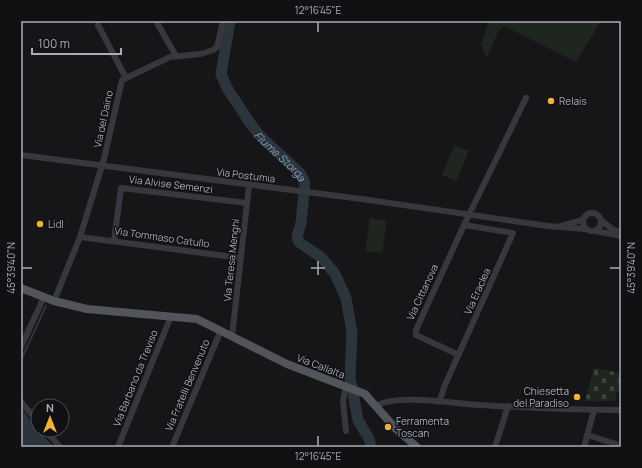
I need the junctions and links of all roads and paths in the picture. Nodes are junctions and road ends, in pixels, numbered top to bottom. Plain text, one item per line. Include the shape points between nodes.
1 (156, 21) edge
2 (223, 21) edge
3 (98, 25) dead end
4 (176, 56) junction
5 (123, 82) junction
6 (526, 98) dead end
7 (21, 155) edge
8 (101, 166) junction
9 (249, 186) junction
10 (247, 203) junction
11 (469, 215) junction
12 (582, 220) junction
13 (601, 220) junction
14 (464, 225) junction
15 (557, 227) junction
16 (584, 229) junction
17 (596, 231) junction
18 (621, 235) edge
19 (80, 237) junction
20 (114, 241) junction
21 (241, 258) junction
22 (21, 288) edge
23 (44, 297) junction
24 (54, 301) junction
25 (171, 316) junction
26 (221, 330) junction
27 (232, 336) junction
28 (21, 347) edge
29 (459, 355) junction
30 (347, 387) junction
31 (21, 402) edge
32 (439, 402) junction
33 (376, 406) junction
34 (508, 406) junction
35 (594, 410) junction
36 (621, 410) edge
37 (30, 413) edge
38 (346, 431) dead end
39 (587, 435) junction
40 (52, 438) edge
41 (616, 444) dead end
42 (60, 447) edge
43 (118, 447) edge
44 (172, 447) edge
45 (417, 447) edge
46 (495, 447) edge
47 (584, 447) edge

1 - 4 street
2 - 4 street via 217,46 213,50 201,54
3 - 5 street
4 - 5 street
5 - 8 street, Via del Daino
6 - 11 street
7 - 8 street, Via Postumia
8 - 9 street, Via Postumia
8 - 19 street, Via del Daino
9 - 10 street, Via Teresa Menghi
9 - 11 street, Via Postumia
10 - 20 street, Via Alvise Semenzi via 121,188
10 - 21 street, Via Teresa Menghi
11 - 14 street, Via Cittanova
11 - 15 street, Via Postumia
12 - 13 street, Via Postumia via 590,213
12 - 15 street, Via Postumia
12 - 16 street
13 - 17 street
13 - 18 street, Via Postumia
14 - 29 street, Via Cittanova via 416,332 416,335
14 - 29 street, Via Eraclea via 513,233
15 - 16 street, Via Postumia
16 - 17 street, Via Postumia
17 - 18 street, Via Postumia
19 - 20 street, Via Tommaso Catullo
19 - 24 street, Via del Daino
20 - 21 street, Via Tommaso Catullo
21 - 27 street, Via Teresa Menghi
22 - 23 main road, Via Callalta
23 - 24 main road, Via Callalta
23 - 28 street
24 - 25 main road, Via Callalta via 100,310
25 - 26 main road, Via Callalta via 197,319
25 - 43 street, Via Barbano da Treviso
26 - 27 main road, Via Callalta
26 - 44 street, Via Fratelli Benvenuto
27 - 30 main road, Via Callalta via 287,364
29 - 32 street, Via Eraclea
30 - 33 main road, Via Callalta via 369,397
30 - 38 street via 343,401
31 - 37 street
32 - 33 street via 389,401
32 - 34 street
33 - 45 main road, Via Callalta via 396,429
34 - 35 street
34 - 46 street
35 - 36 street
35 - 39 street
39 - 41 street
39 - 47 street
40 - 42 street

